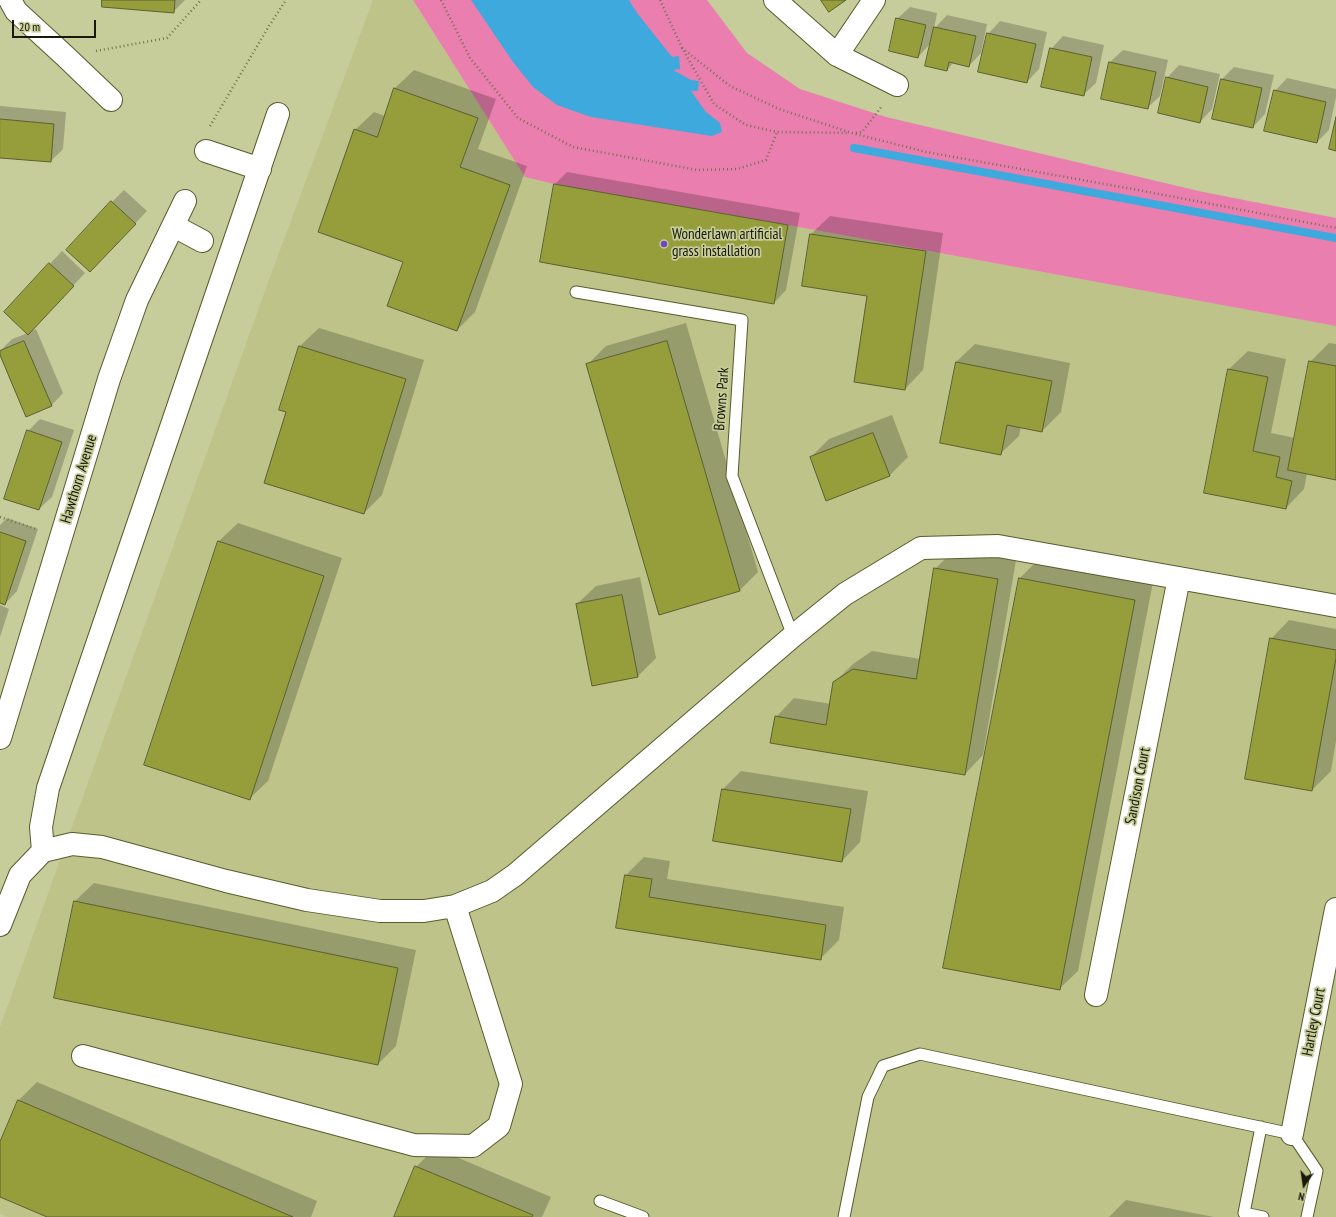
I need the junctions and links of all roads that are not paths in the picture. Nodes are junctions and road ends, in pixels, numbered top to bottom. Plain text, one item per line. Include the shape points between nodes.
1 (10, 0) edge
2 (775, 0) edge
3 (874, 0) edge
4 (837, 55) junction
5 (897, 84) road end
6 (111, 100) dead end
7 (278, 114) dead end
8 (206, 151) dead end
9 (260, 169) junction
10 (185, 201) dead end
11 (174, 226) junction
12 (202, 241) dead end
13 (576, 292) dead end
14 (1180, 578) junction
15 (1336, 606) edge
16 (793, 636) junction
17 (0, 738) edge
18 (43, 851) junction
19 (455, 906) junction
20 (1336, 909) edge
21 (0, 925) edge
22 (1096, 995) dead end
23 (84, 1056) dead end
24 (1261, 1127) junction
25 (1292, 1134) junction
26 (600, 1201) dead end
27 (643, 1217) edge
28 (844, 1217) edge
29 (1263, 1217) edge
30 (1307, 1217) edge

1 - 6 street via 16,11
2 - 4 street
3 - 4 street
4 - 5 street
7 - 9 street
8 - 9 street
9 - 18 street via 48,788 41,827
10 - 11 street, Hawthorn Avenue
11 - 12 street
11 - 17 street, Hawthorn Avenue via 137,300 109,379
13 - 16 lane, Browns Park via 742,320 732,476
14 - 15 street
14 - 16 street via 998,546 922,548 844,594
14 - 22 street, Sandison Court
16 - 19 street via 515,875 492,891
18 - 19 street via 72,844 102,847 233,883 307,900 380,911 424,911
18 - 21 street via 20,875
19 - 23 street via 511,1084 499,1126 473,1146 414,1145
20 - 25 street, Hartley Court
24 - 25 lane
24 - 28 lane via 920,1054 883,1066 868,1097
24 - 29 lane via 1244,1213
25 - 30 lane via 1317,1171
26 - 27 lane

